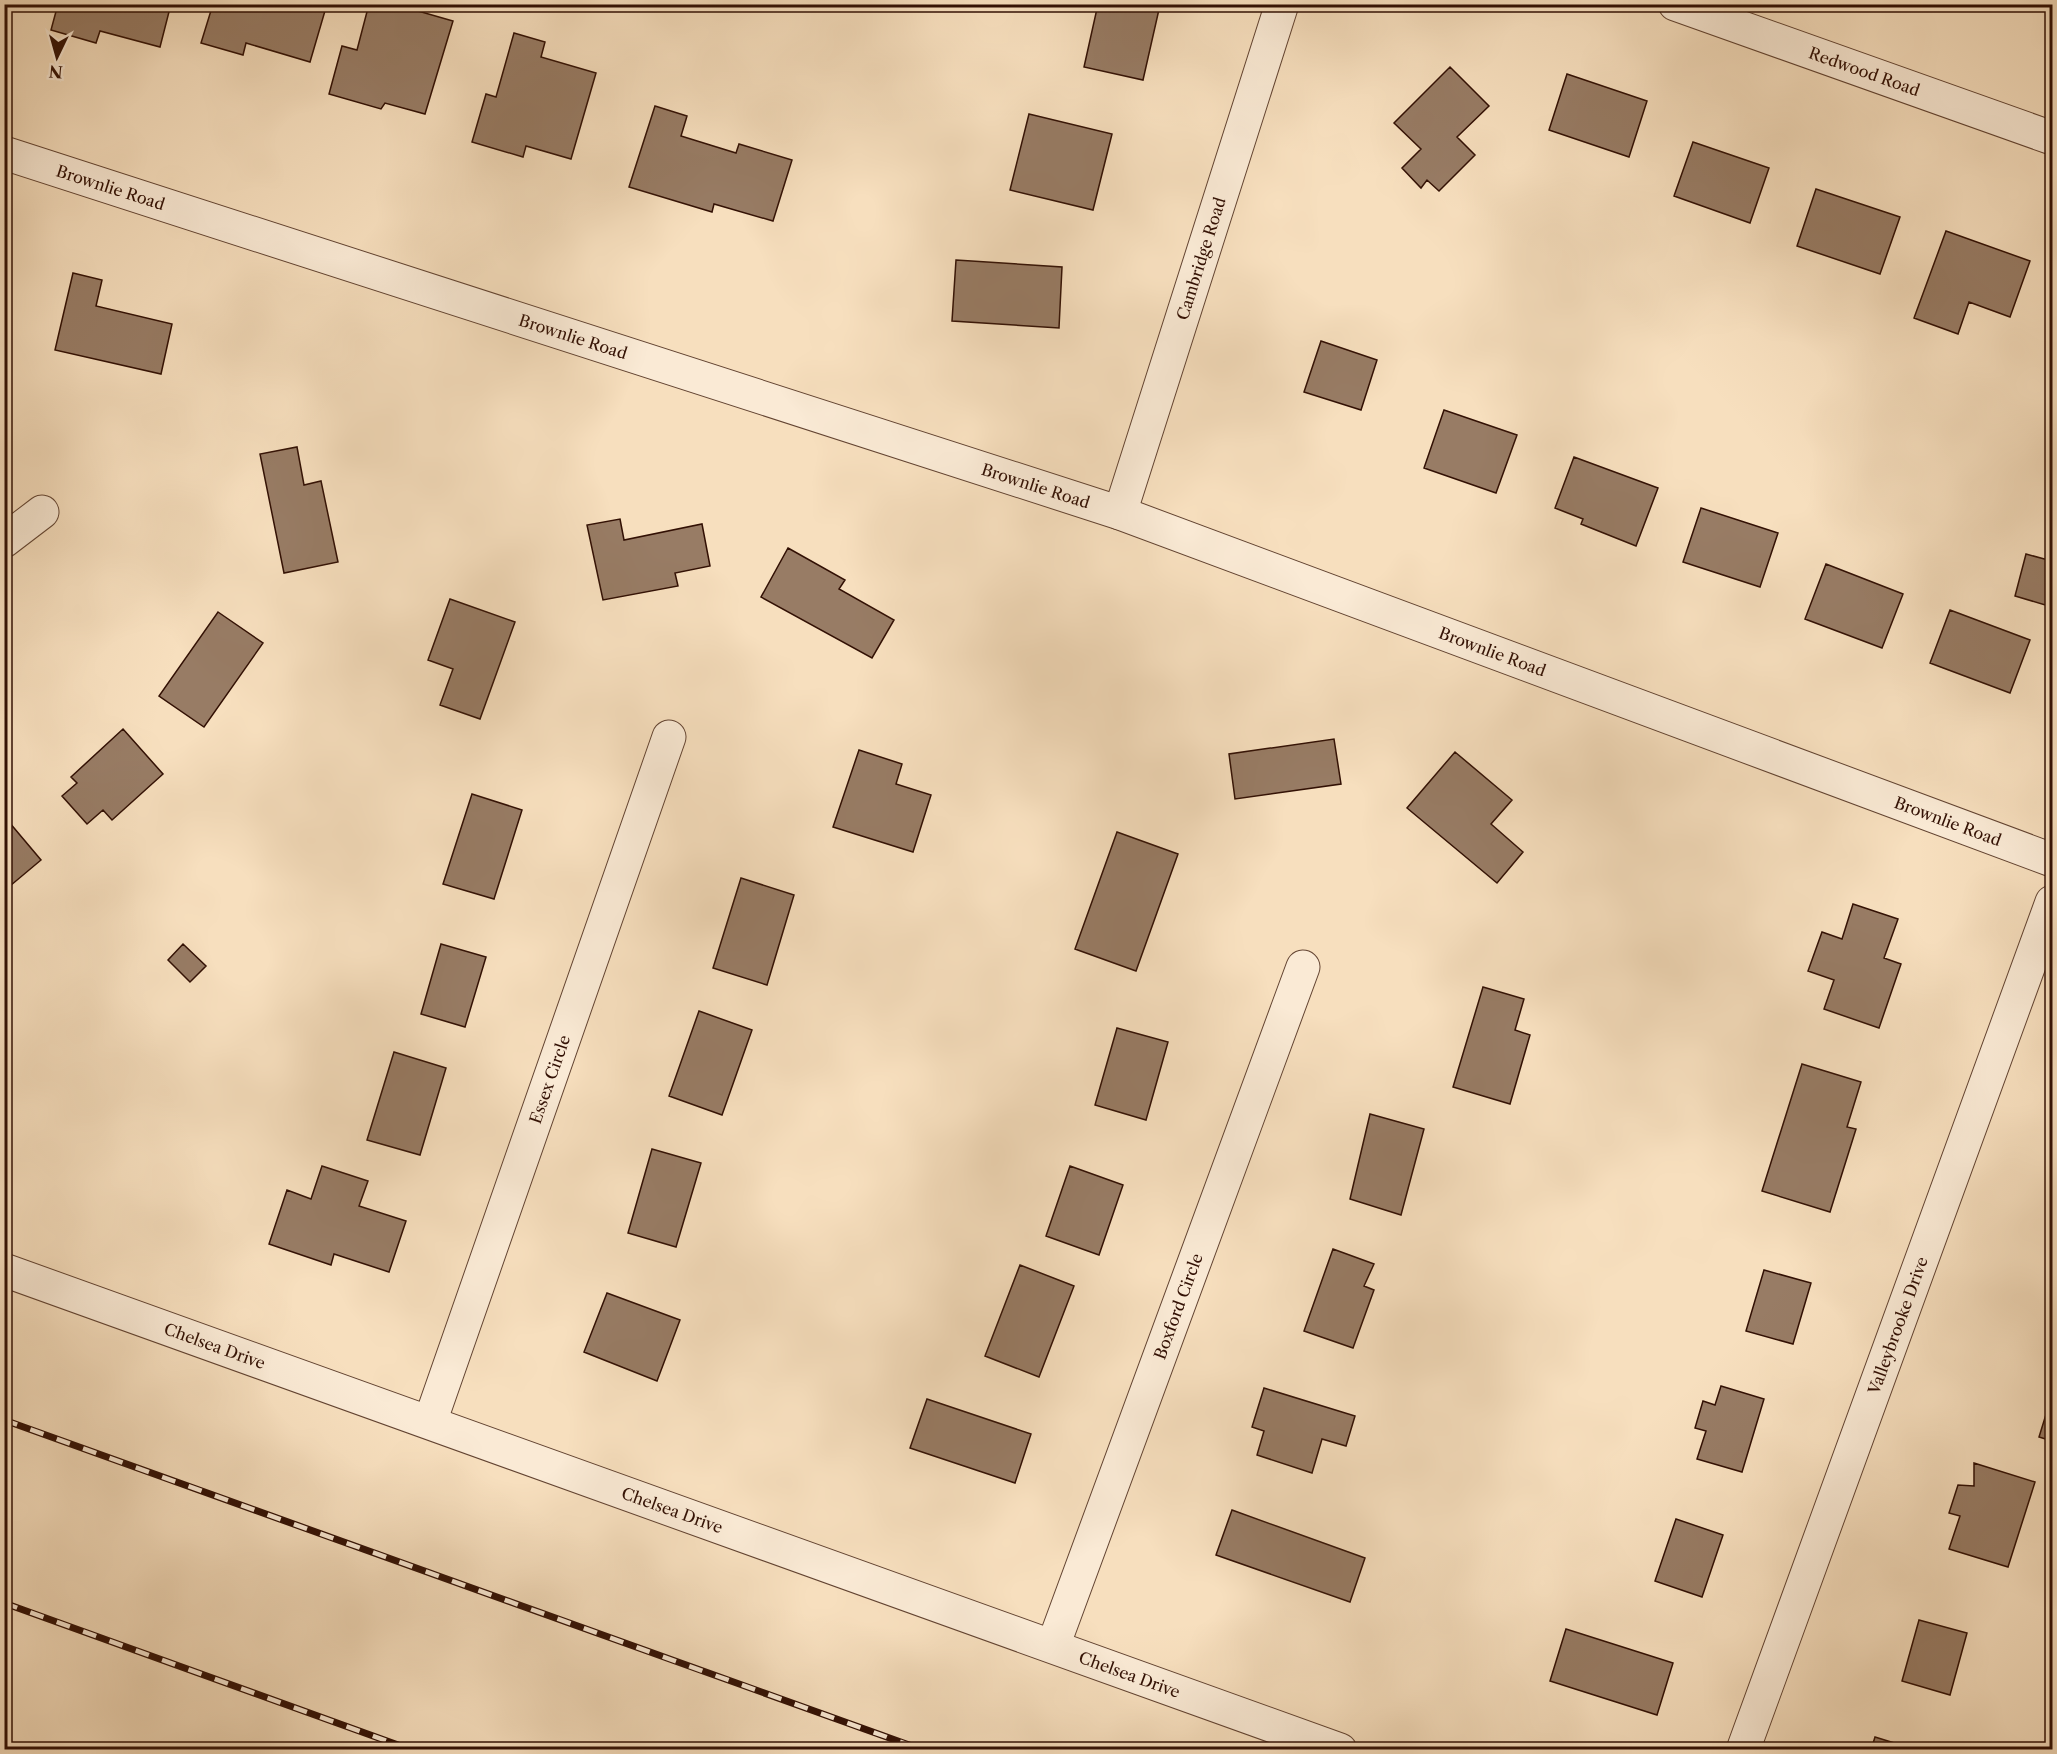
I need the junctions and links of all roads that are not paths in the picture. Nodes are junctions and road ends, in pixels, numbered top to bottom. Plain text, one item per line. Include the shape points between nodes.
1 (1282, 4) edge
2 (1676, 4) edge
3 (2052, 138) edge
4 (4, 153) edge
5 (42, 512) dead end
6 (1120, 513) junction
7 (4, 541) edge
8 (669, 737) dead end
9 (2052, 860) edge
10 (2052, 902) edge
11 (1303, 967) dead end
12 (4, 1270) edge
13 (430, 1422) junction
14 (1053, 1646) junction
15 (1340, 1749) edge
16 (1743, 1749) edge

1 - 6 street, Cambridge Road
2 - 3 street, Redwood Road
4 - 6 street, Brownlie Road
5 - 7 street
6 - 9 street, Brownlie Road
8 - 13 street, Essex Circle
10 - 16 street, Valleybrooke Drive
11 - 14 street, Boxford Circle
12 - 13 street, Chelsea Drive
13 - 14 street, Chelsea Drive
14 - 15 street, Chelsea Drive

